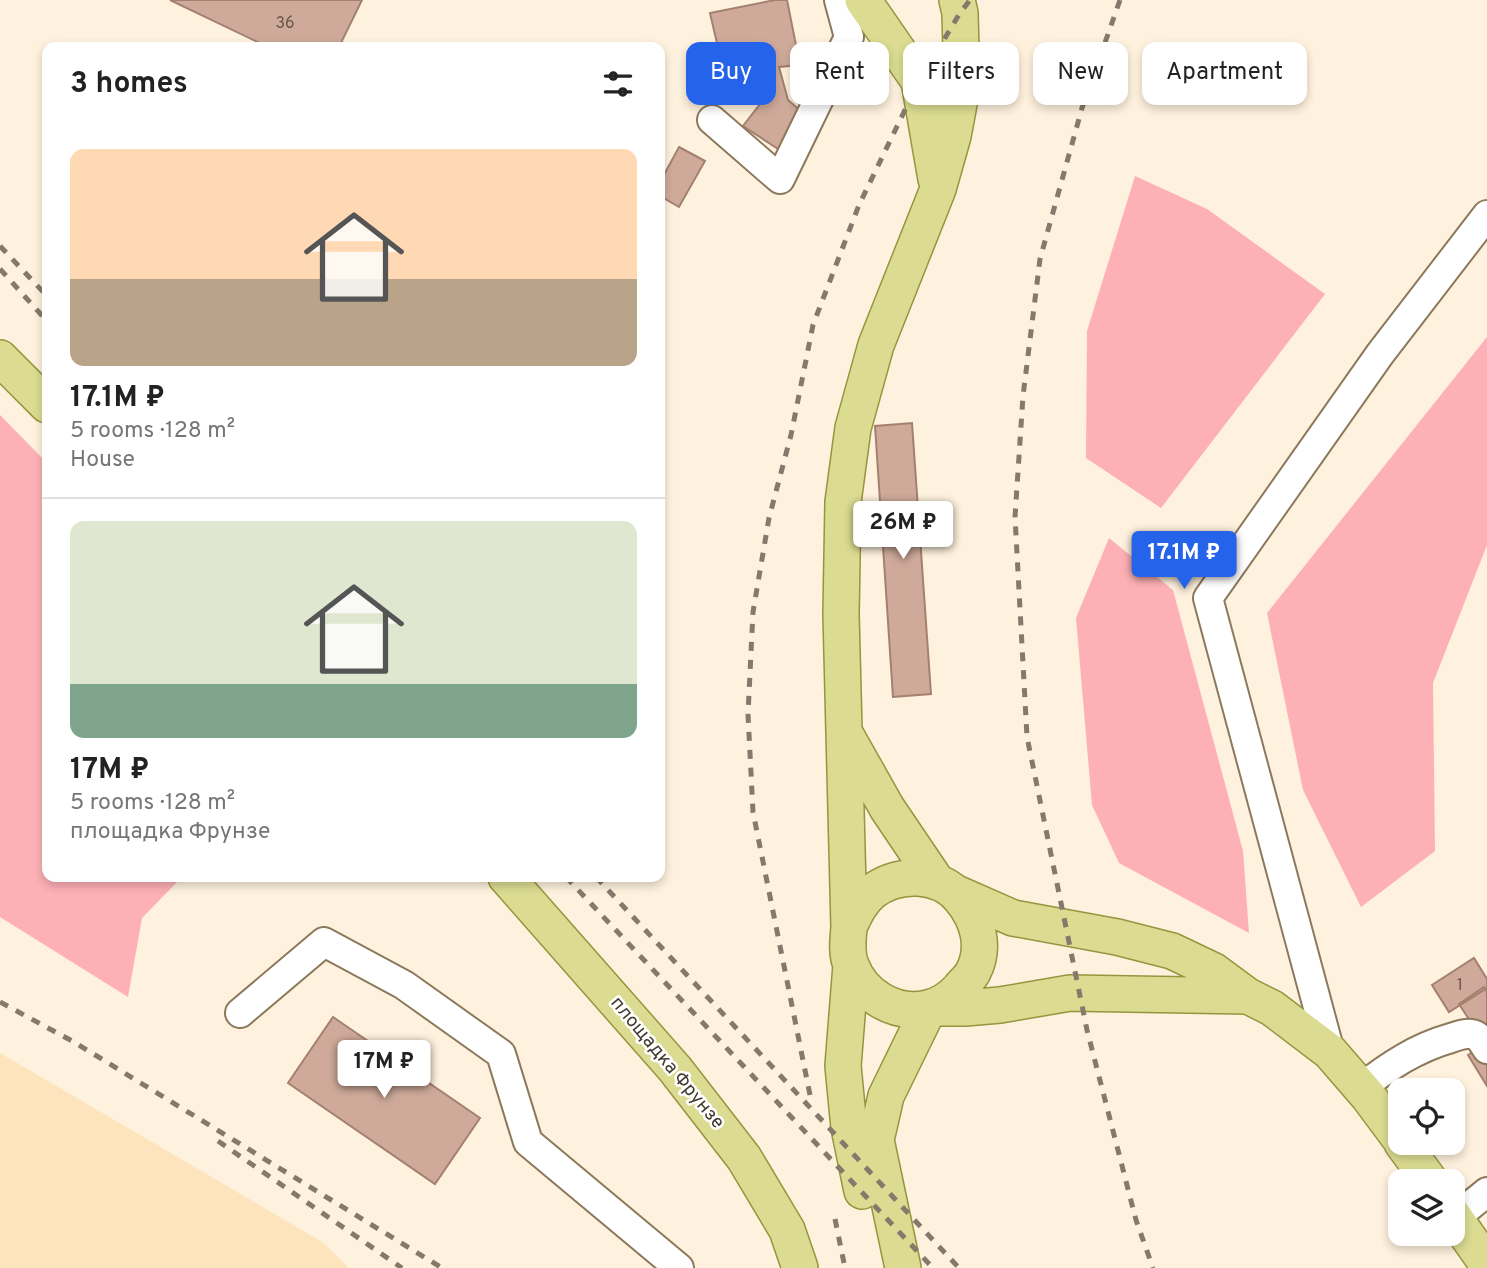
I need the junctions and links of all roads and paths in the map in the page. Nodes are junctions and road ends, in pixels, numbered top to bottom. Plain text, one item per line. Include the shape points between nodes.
1 (839, 0) edge
2 (863, 0) edge
3 (957, 0) edge
4 (712, 120) dead end
5 (938, 189) junction
6 (1487, 215) edge
7 (0, 358) edge
8 (42, 400) edge
9 (845, 733) junction
10 (510, 882) edge
11 (947, 888) junction
12 (849, 928) junction
13 (851, 965) junction
14 (1248, 996) junction
15 (929, 1008) junction
16 (240, 1013) dead end
17 (1487, 1049) edge
18 (1330, 1052) junction
19 (1361, 1087) junction
20 (1388, 1123) edge
21 (1487, 1192) edge
22 (1465, 1208) edge
23 (1465, 1232) edge
24 (1487, 1264) edge
25 (679, 1268) edge
26 (800, 1268) edge
27 (878, 1268) edge
28 (903, 1268) edge

1 - 4 street via 849,37 780,179
2 - 5 main road via 919,81
3 - 5 main road via 962,88
5 - 9 main road via 876,345 853,428 843,502
6 - 18 street via 1380,354 1208,597
7 - 8 main road
9 - 11 main road via 887,808
9 - 12 main road
10 - 26 main road, площадка Фрунзе via 675,1069 744,1158 787,1230
11 - 12 main road via 915,877 892,881 872,892
11 - 14 main road via 1013,918 1172,951 1214,971
11 - 15 main road via 970,909 978,930 979,952 972,974 950,999
12 - 13 main road
13 - 15 main road via 862,985 879,1000 892,1007
13 - 27 main road via 843,1066 849,1128
14 - 15 main road via 1070,993 1000,1005
14 - 18 main road via 1272,1008
15 - 28 main road via 886,1096 876,1140
16 - 25 street via 324,942 404,985 501,1054 527,1142
17 - 19 street via 1474,1034 1463,1034 1420,1049
18 - 19 main road
19 - 20 main road
21 - 22 street
23 - 24 main road

